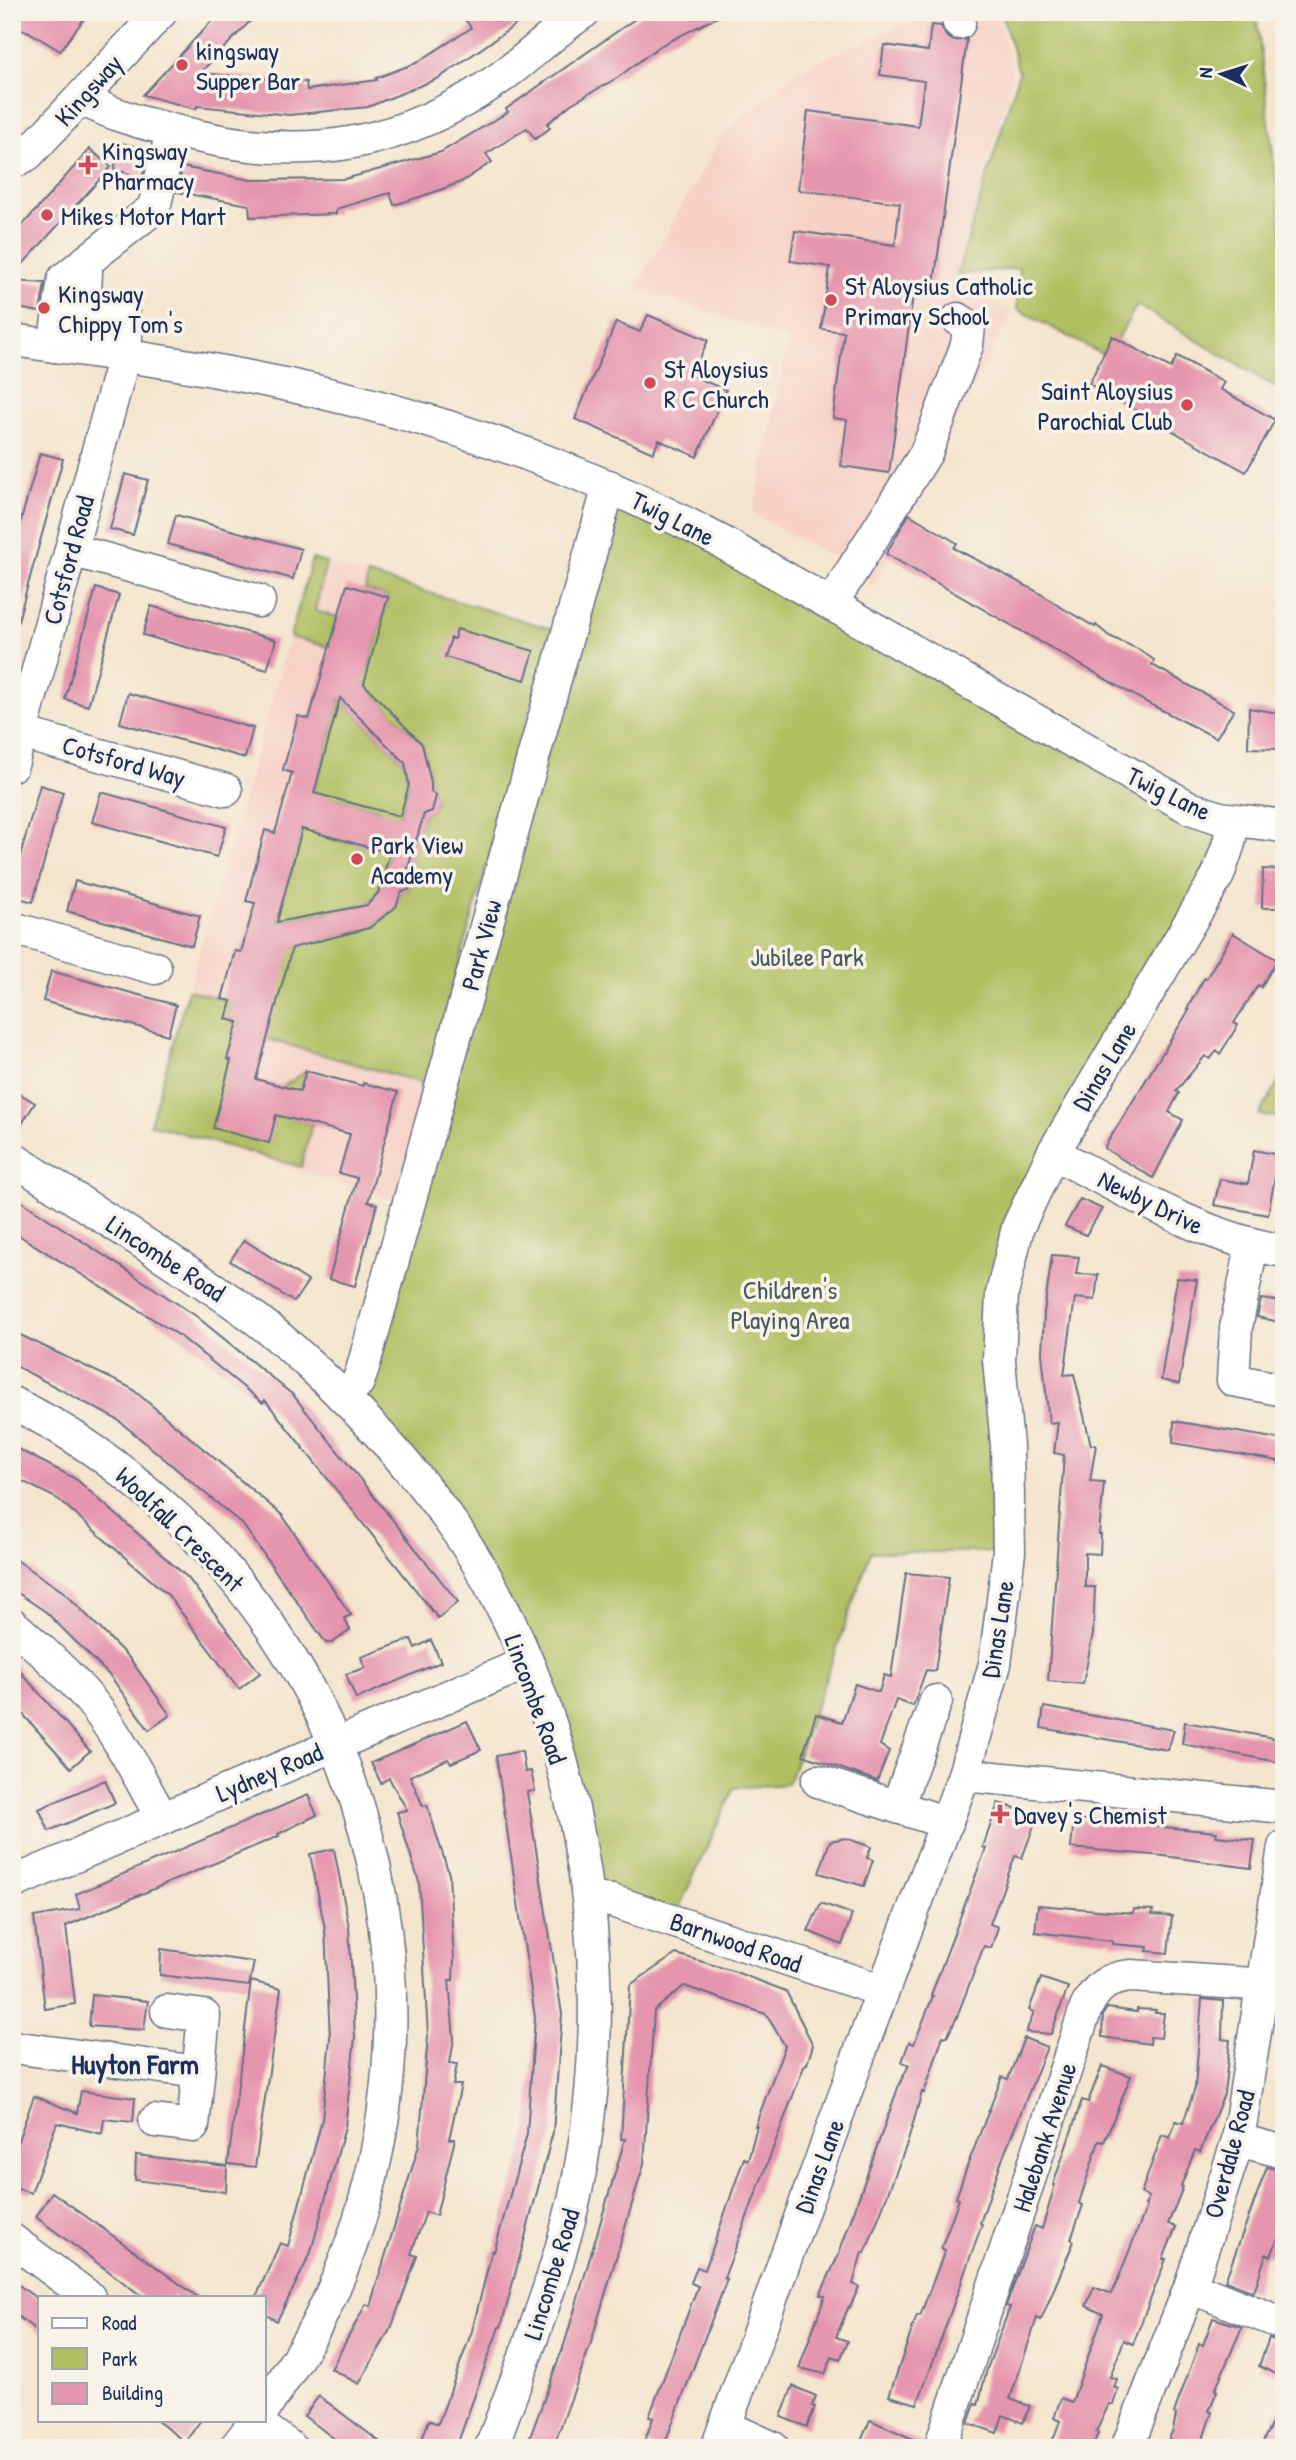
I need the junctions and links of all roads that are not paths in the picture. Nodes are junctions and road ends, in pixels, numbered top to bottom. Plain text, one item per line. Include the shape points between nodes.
1 (161, 12) edge
2 (584, 12) edge
3 (81, 98) junction
4 (172, 131) junction
5 (12, 163) edge
6 (86, 271) dead end
7 (958, 319) dead end
8 (12, 340) edge
9 (54, 346) junction
10 (124, 356) junction
11 (609, 486) junction
12 (71, 550) junction
13 (259, 601) dead end
14 (831, 604) junction
15 (21, 733) junction
16 (12, 765) edge
17 (226, 790) dead end
18 (1233, 821) junction
19 (1284, 826) edge
20 (12, 928) edge
21 (155, 968) dead end
22 (1053, 1153) junction
23 (12, 1158) edge
24 (1252, 1245) junction
25 (1284, 1251) edge
26 (1284, 1390) edge
27 (343, 1397) junction
28 (12, 1403) edge
29 (12, 1624) edge
30 (526, 1663) junction
31 (936, 1702) dead end
32 (335, 1744) junction
33 (964, 1775) junction
34 (818, 1781) dead end
35 (897, 1807) junction
36 (1284, 1807) edge
37 (162, 1818) junction
38 (947, 1823) junction
39 (1284, 1847) edge
40 (12, 1883) edge
41 (589, 1899) junction
42 (1274, 1985) edge
43 (883, 1991) junction
44 (167, 2011) dead end
45 (12, 2048) edge
46 (198, 2072) junction
47 (155, 2121) dead end
48 (1238, 2140) junction
49 (1284, 2152) edge
50 (12, 2240) edge
51 (1190, 2287) junction
52 (88, 2296) edge
53 (1284, 2324) edge
54 (266, 2405) edge
55 (254, 2422) edge
56 (263, 2422) edge
57 (721, 2437) edge
58 (235, 2448) edge
59 (291, 2448) edge
60 (491, 2448) edge
61 (773, 2448) edge
62 (940, 2448) edge
63 (1127, 2448) edge

1 - 3 street, Kingsway
2 - 4 street via 483,89 392,133 358,142 287,148 239,145
3 - 4 street
3 - 5 street, Kingsway via 28,154
4 - 9 street via 154,208 64,279
6 - 10 street, Cotsford Road via 86,307 123,315 127,327
7 - 14 street via 969,326 967,345 926,453
8 - 9 street, Twig Lane
9 - 10 street, Twig Lane
10 - 11 street, Twig Lane via 229,373 372,405 501,445
10 - 12 street, Cotsford Road
11 - 14 street, Twig Lane
11 - 27 street, Park View via 362,1371
12 - 13 street
12 - 15 street, Cotsford Road
14 - 18 street, Twig Lane via 1171,797
15 - 16 street, Cotsford Road
15 - 17 street, Cotsford Way
18 - 19 street, Twig Lane
18 - 22 street, Dinas Lane via 1218,875
20 - 21 street
22 - 24 street, Newby Drive via 1199,1227
22 - 33 street, Dinas Lane via 1018,1227 1002,1294 999,1360 1007,1446 1009,1552 995,1664
23 - 27 street, Lincombe Road via 261,1323
24 - 25 street, Newby Drive
24 - 26 street via 1236,1328 1234,1380
27 - 30 street, Lincombe Road via 455,1528 489,1584
28 - 32 street, Woolfall Crescent via 110,1462 207,1548 269,1622 309,1687
29 - 37 street via 90,1700
30 - 32 street, Lydney Road
30 - 41 street, Lincombe Road via 561,1765
31 - 35 street
32 - 37 street, Lydney Road
32 - 54 street, Woolfall Crescent via 366,1830 384,1912 391,2011 386,2099 371,2179 349,2252 304,2348
33 - 36 street
33 - 38 street, Dinas Lane
34 - 35 street
35 - 38 street
37 - 40 street, Lydney Road
38 - 43 street, Dinas Lane
39 - 42 street, Overdale Road
41 - 43 street, Barnwood Road via 612,1901
41 - 60 street, Lincombe Road via 594,2058 582,2161 554,2275
42 - 48 street, Overdale Road
42 - 62 street, Halebank Avenue via 1131,1976 1108,1980 1096,1991 1086,2008
43 - 57 street, Dinas Lane
44 - 46 street via 204,2016
45 - 46 street
46 - 47 street via 193,2126
48 - 49 street
48 - 51 street, Overdale Road
50 - 52 street
51 - 53 street
51 - 63 street, Overdale Road
55 - 58 street, Woolfall Crescent
56 - 59 street
57 - 61 street

